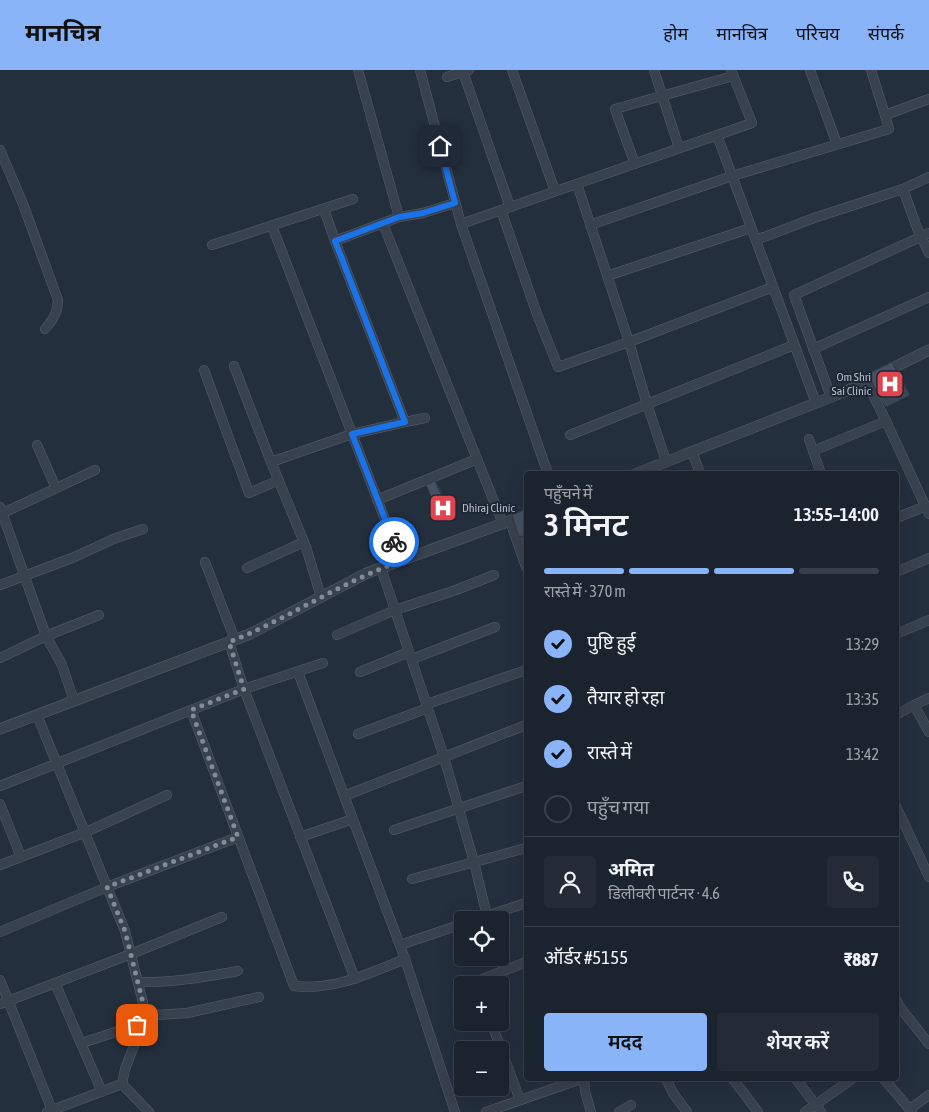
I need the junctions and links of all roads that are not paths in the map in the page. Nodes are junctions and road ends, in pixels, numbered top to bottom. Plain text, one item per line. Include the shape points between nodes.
1 (358, 70) edge
2 (420, 70) edge
3 (512, 70) edge
4 (654, 70) edge
5 (810, 70) edge
6 (871, 70) edge
7 (466, 71) edge
8 (732, 73) edge
9 (447, 77) dead end
10 (661, 96) junction
11 (929, 100) edge
12 (885, 115) junction
13 (717, 135) junction
14 (837, 144) junction
15 (679, 148) junction
16 (0, 150) edge
17 (635, 164) junction
18 (732, 176) junction
19 (929, 177) edge
20 (577, 184) junction
21 (903, 189) junction
22 (555, 191) junction
23 (353, 199) dead end
24 (455, 203) junction
25 (506, 208) junction
26 (324, 209) junction
27 (399, 217) junction
28 (383, 224) junction
29 (460, 224) junction
30 (590, 225) junction
31 (272, 226) junction
32 (752, 228) junction
33 (925, 235) edge
34 (756, 240) junction
35 (335, 241) junction
36 (212, 246) dead end
37 (929, 253) edge
38 (607, 276) junction
39 (773, 287) junction
40 (929, 297) edge
41 (45, 328) dead end
42 (629, 342) junction
43 (794, 345) junction
44 (814, 349) junction
45 (929, 350) edge
46 (234, 366) dead end
47 (204, 370) dead end
48 (866, 381) junction
49 (830, 397) junction
50 (816, 403) junction
51 (647, 404) junction
52 (425, 418) dead end
53 (886, 420) junction
54 (405, 422) junction
55 (352, 434) junction
56 (570, 435) dead end
57 (809, 439) dead end
58 (36, 445) dead end
59 (692, 451) junction
60 (813, 451) junction
61 (477, 459) junction
62 (271, 462) junction
63 (666, 462) junction
64 (95, 470) dead end
65 (547, 471) edge
66 (643, 471) edge
67 (699, 471) edge
68 (820, 471) edge
69 (279, 480) junction
70 (56, 488) junction
71 (378, 500) junction
72 (1, 510) edge
73 (927, 510) edge
74 (524, 517) edge
75 (899, 517) edge
76 (507, 522) junction
77 (4, 529) edge
78 (143, 529) dead end
79 (304, 542) junction
80 (929, 558) edge
81 (401, 561) junction
82 (524, 561) edge
83 (205, 562) dead end
84 (247, 568) dead end
85 (381, 568) junction
86 (899, 571) edge
87 (25, 575) junction
88 (494, 575) dead end
89 (0, 586) edge
90 (321, 597) junction
91 (395, 610) junction
92 (99, 615) dead end
93 (929, 620) edge
94 (495, 627) dead end
95 (899, 633) edge
96 (337, 635) dead end
97 (46, 636) junction
98 (232, 641) junction
99 (411, 656) junction
100 (0, 658) edge
101 (323, 663) dead end
102 (524, 671) edge
103 (298, 672) junction
104 (360, 672) dead end
105 (244, 689) junction
106 (929, 698) edge
107 (74, 701) junction
108 (914, 705) junction
109 (427, 706) junction
110 (191, 710) junction
111 (899, 713) edge
112 (37, 715) junction
113 (524, 726) edge
114 (0, 729) edge
115 (929, 732) edge
116 (358, 734) dead end
117 (444, 757) junction
118 (57, 763) junction
119 (0, 786) edge
120 (524, 787) edge
121 (167, 795) dead end
122 (344, 796) junction
123 (0, 804) edge
124 (458, 807) junction
125 (899, 813) edge
126 (353, 819) junction
127 (394, 830) dead end
128 (86, 832) junction
129 (238, 837) junction
130 (300, 837) junction
131 (524, 849) edge
132 (21, 857) junction
133 (474, 862) junction
134 (0, 865) edge
135 (929, 878) edge
136 (412, 879) dead end
137 (107, 887) junction
138 (524, 903) edge
139 (486, 911) edge
140 (501, 911) edge
141 (222, 917) dead end
142 (454, 927) edge
143 (0, 932) edge
144 (400, 945) junction
145 (131, 954) junction
146 (405, 959) junction
147 (524, 963) edge
148 (238, 971) dead end
149 (490, 976) edge
150 (354, 979) junction
151 (0, 980) edge
152 (138, 982) junction
153 (55, 983) junction
154 (259, 997) dead end
155 (4, 1002) edge
156 (899, 1006) edge
157 (139, 1020) junction
158 (493, 1031) edge
159 (82, 1043) junction
160 (929, 1044) edge
161 (576, 1081) edge
162 (582, 1081) edge
163 (667, 1081) edge
164 (735, 1081) edge
165 (798, 1081) edge
166 (850, 1081) edge
167 (886, 1081) edge
168 (122, 1084) junction
169 (102, 1092) junction
170 (929, 1095) edge
171 (520, 1100) junction
172 (631, 1105) dead end
173 (818, 1108) edge
174 (49, 1111) edge
175 (911, 1111) edge
176 (149, 1112) edge
177 (455, 1112) edge
178 (486, 1112) edge
179 (591, 1112) edge
180 (619, 1112) edge
181 (687, 1112) edge
182 (758, 1112) edge
183 (805, 1112) edge

1 - 27 street
2 - 24 street
3 - 22 street
4 - 10 street
5 - 14 street
6 - 12 street
7 - 9 street
7 - 25 street
8 - 10 street
8 - 13 street via 752,123
10 - 15 street
10 - 17 street via 615,109
11 - 12 street
12 - 14 street via 889,129
13 - 15 street
13 - 18 street
14 - 18 street
15 - 17 street
16 - 41 street via 58,300 53,320
17 - 20 street
18 - 30 street
18 - 32 street
19 - 21 street
20 - 22 street
20 - 30 street
21 - 33 street
21 - 34 street
22 - 25 street
23 - 26 street
24 - 27 street
24 - 29 street
25 - 29 street
25 - 42 street via 537,314 558,367
26 - 31 street
26 - 35 street
27 - 28 street
28 - 35 street
28 - 61 street
29 - 65 street
30 - 38 street
31 - 36 street
31 - 55 street
32 - 34 street
32 - 38 street
33 - 37 street
33 - 44 street via 794,295
34 - 39 street
35 - 54 street
38 - 42 street
39 - 42 street
39 - 43 street
40 - 44 street
42 - 51 street
43 - 50 street
43 - 51 street
44 - 49 street
45 - 48 street
46 - 62 street
47 - 69 street via 249,493
48 - 49 street
48 - 53 street
49 - 50 street
50 - 59 street
51 - 56 street
51 - 63 street
52 - 54 street
53 - 60 street
53 - 73 street
54 - 55 street
55 - 62 street
55 - 71 street
57 - 60 street
58 - 70 street
59 - 63 street
59 - 67 street
60 - 68 street
61 - 71 street
61 - 76 street
62 - 69 street
63 - 66 street
64 - 70 street
69 - 79 street
70 - 72 street
71 - 81 street
72 - 77 street
73 - 75 street
74 - 76 street
76 - 81 street
76 - 82 street
77 - 87 street
78 - 87 street
79 - 84 street
79 - 90 street
80 - 86 street
81 - 85 street
83 - 98 street
85 - 90 street
85 - 91 street
87 - 89 street
87 - 97 street
88 - 91 street
90 - 98 street
91 - 96 street
91 - 99 street
92 - 97 street
93 - 95 street
94 - 99 street
97 - 100 street
97 - 107 street via 62,665
98 - 105 street
98 - 107 street
99 - 104 street
99 - 109 street
101 - 103 street
102 - 109 street
103 - 105 street
103 - 122 street
105 - 110 street
105 - 130 street
106 - 108 street
107 - 112 street
108 - 111 street
108 - 115 street
109 - 116 street
109 - 117 street
110 - 118 street
110 - 129 street
112 - 114 street
112 - 118 street
113 - 117 street
117 - 122 street
117 - 124 street
118 - 119 street
118 - 128 street
120 - 124 street
121 - 128 street
122 - 126 street
123 - 132 street
124 - 127 street
124 - 133 street
125 - 135 street
126 - 130 street
126 - 144 street
128 - 132 street
128 - 137 street
129 - 137 street
129 - 150 street via 294,986 309,988
130 - 150 street
131 - 133 street
132 - 134 street
133 - 136 street
133 - 139 street
137 - 143 street
137 - 145 street
138 - 140 street
141 - 145 street
142 - 144 street
144 - 146 street
145 - 152 street
145 - 153 street
146 - 150 street
146 - 177 street
147 - 149 street
148 - 152 street via 186,980
151 - 155 street
152 - 157 street via 143,1003
153 - 155 street
153 - 159 street
154 - 157 street
155 - 174 street
156 - 160 street
157 - 159 street
157 - 168 street via 137,1038
158 - 171 street
159 - 169 street
161 - 171 street
162 - 179 street
163 - 181 street
164 - 182 street
165 - 173 street
166 - 173 street
167 - 175 street
168 - 169 street
168 - 176 street
169 - 174 street
170 - 175 street
171 - 178 street
172 - 180 street
173 - 183 street

